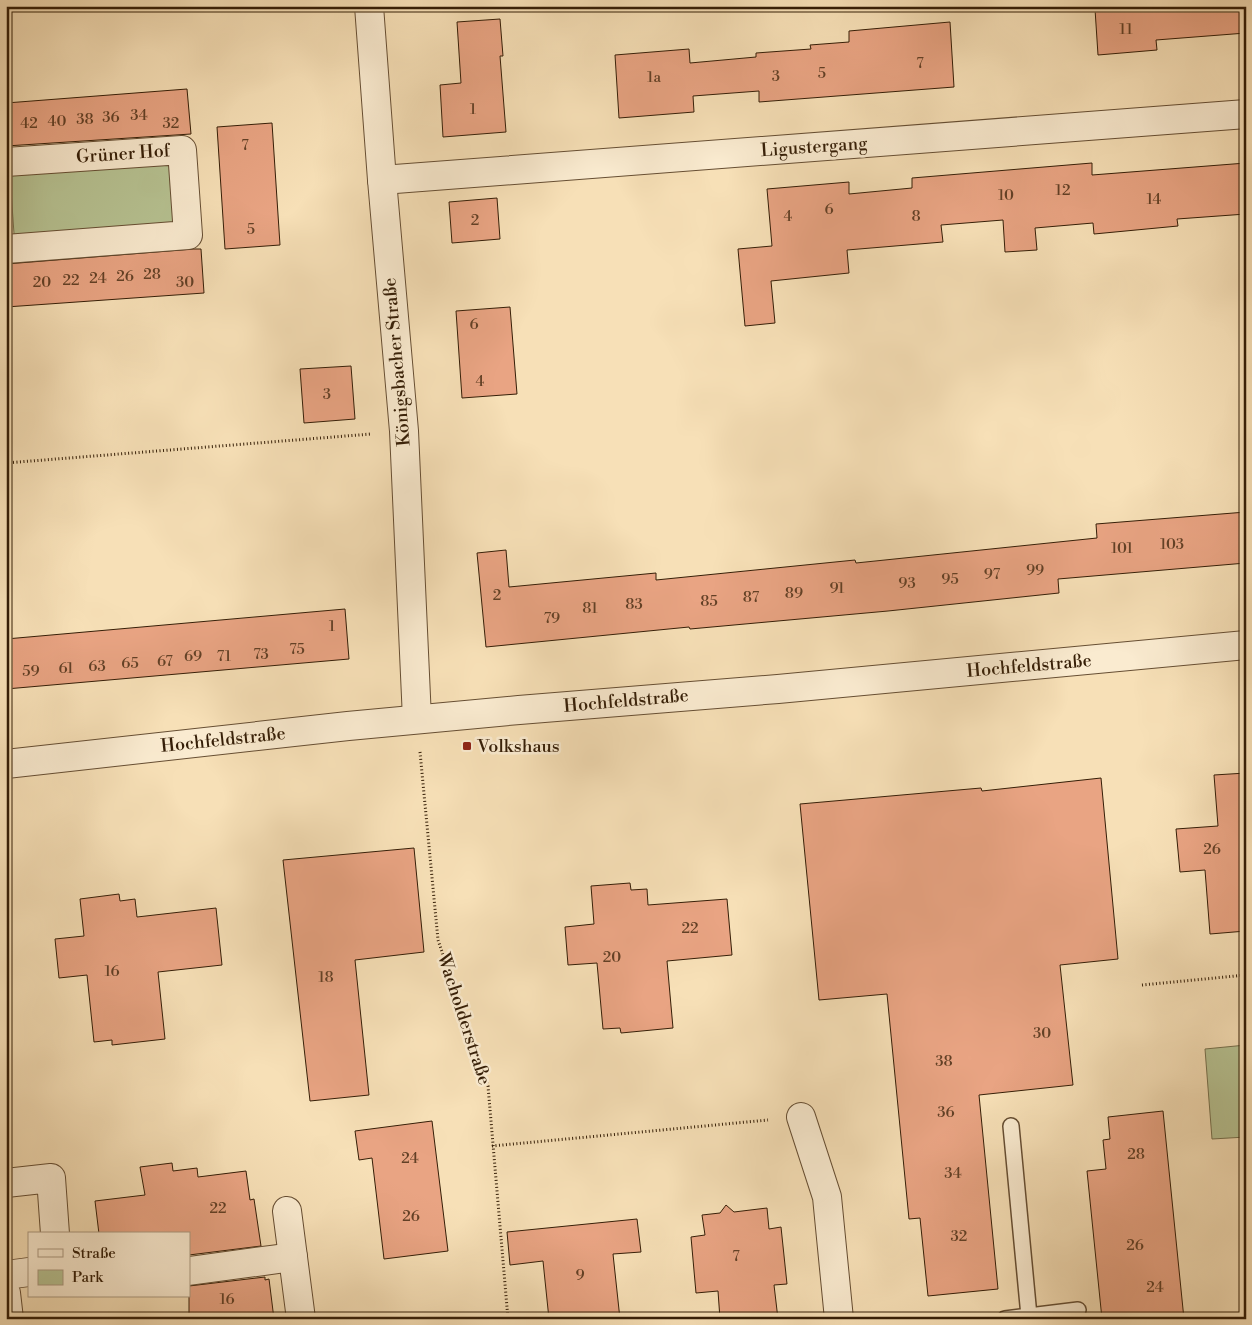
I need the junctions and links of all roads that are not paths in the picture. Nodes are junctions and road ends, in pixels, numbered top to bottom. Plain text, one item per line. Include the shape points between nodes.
1 (369, 6) edge
2 (1246, 114) edge
3 (6, 162) edge
4 (382, 180) junction
5 (6, 249) edge
6 (1246, 645) edge
7 (417, 719) junction
8 (6, 764) edge
9 (801, 1117) road end
10 (1011, 1126) dead end
11 (6, 1183) edge
12 (287, 1211) dead end
13 (55, 1232) edge
14 (293, 1257) junction
15 (190, 1271) edge
16 (28, 1272) edge
17 (6, 1275) edge
18 (6, 1293) edge
19 (1078, 1310) dead end
20 (1029, 1316) junction
21 (9, 1319) edge
22 (301, 1319) edge
23 (838, 1319) edge
24 (1005, 1319) edge

1 - 4 street, Königsbacher Straße
2 - 4 street, Ligustergang
3 - 5 street, Grüner Hof via 182,150 188,236
4 - 7 street, Königsbacher Straße via 404,431
6 - 7 street, Hochfeldstraße
7 - 8 street, Hochfeldstraße
9 - 23 street via 827,1198
10 - 20 lane
11 - 13 street via 51,1178
12 - 14 street
14 - 15 street
14 - 22 street
16 - 17 street
18 - 21 street
19 - 20 lane
20 - 24 lane

